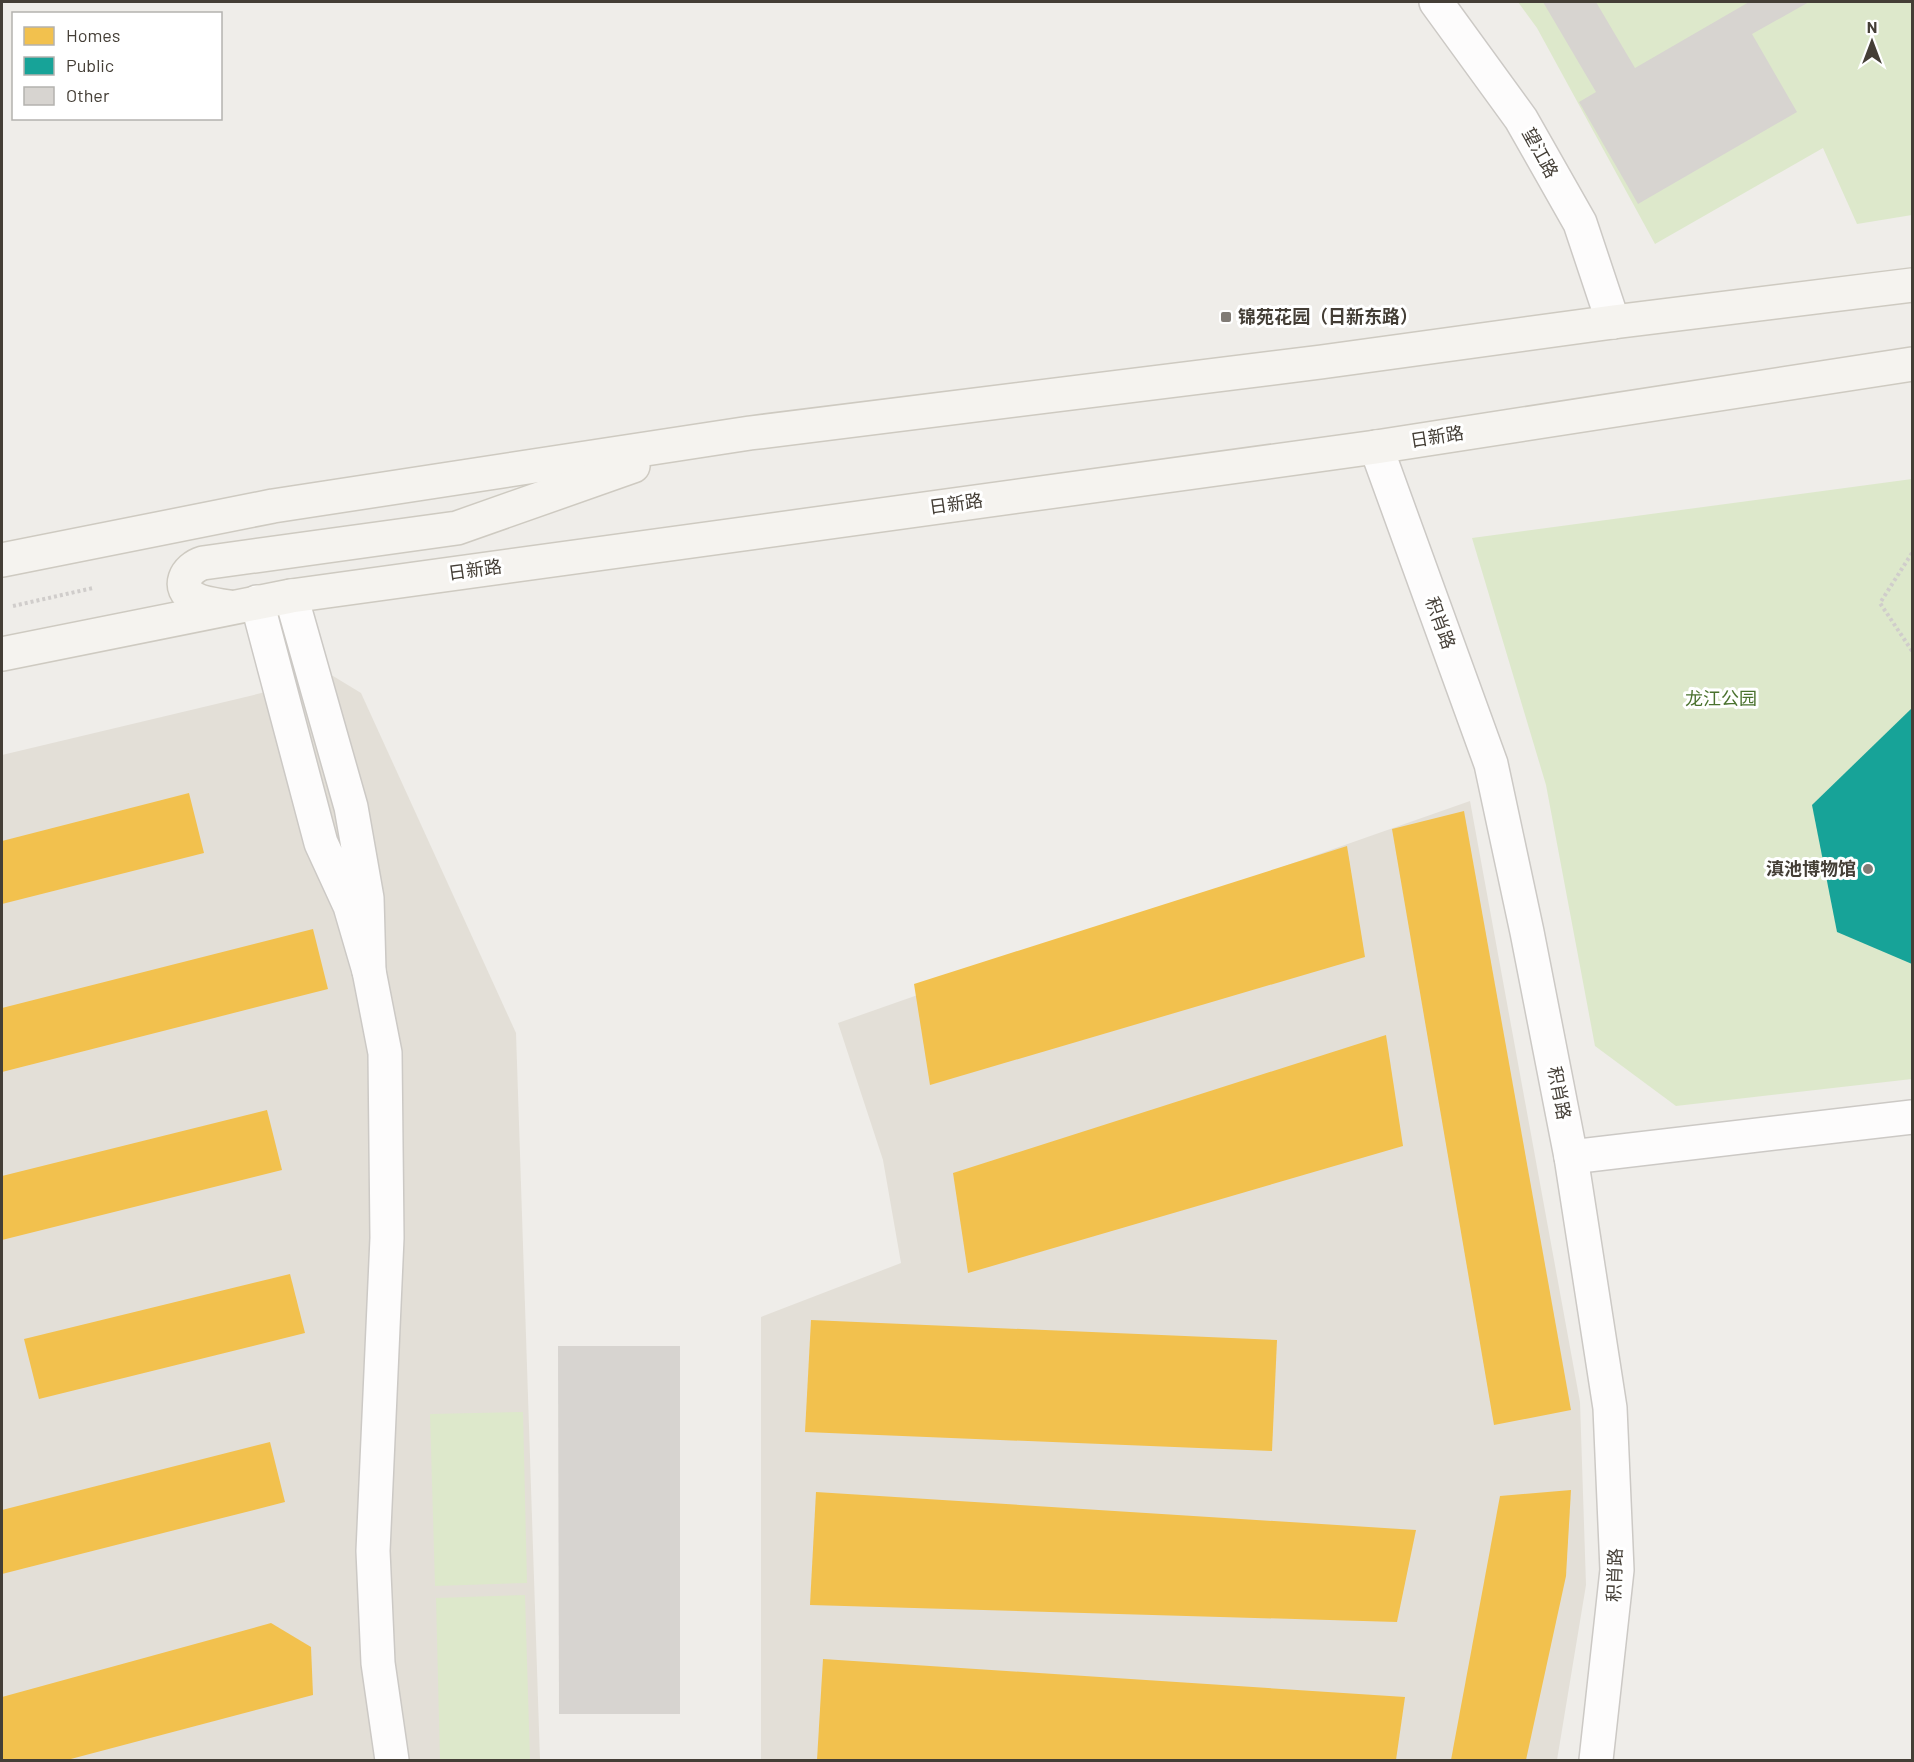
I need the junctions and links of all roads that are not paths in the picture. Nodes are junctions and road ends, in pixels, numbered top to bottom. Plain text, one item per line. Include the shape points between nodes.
1 (1436, 2) edge
2 (1912, 285) edge
3 (1613, 322) junction
4 (1912, 364) edge
5 (708, 440) junction
6 (1376, 447) junction
7 (2, 560) edge
8 (291, 596) junction
9 (244, 605) junction
10 (2, 654) edge
11 (369, 971) junction
12 (1912, 1117) edge
13 (1571, 1157) junction
14 (392, 1761) edge
15 (1596, 1761) edge

1 - 3 street, 望江路 via 1521,119 1580,223
2 - 3 main road
3 - 5 main road
4 - 6 main road, 日新路
5 - 7 main road via 273,506
5 - 9 main road via 457,528 203,563 188,571 186,588 202,602
6 - 8 main road, 日新路
6 - 13 street, 积肖路 via 1491,764
8 - 9 main road, 日新路
8 - 11 street via 351,807 367,898
9 - 10 main road, 日新路
9 - 11 street via 321,843 350,906
11 - 14 street via 385,1053 387,1238 373,1551 378,1663
12 - 13 street
13 - 15 street, 积肖路 via 1610,1408 1617,1558

